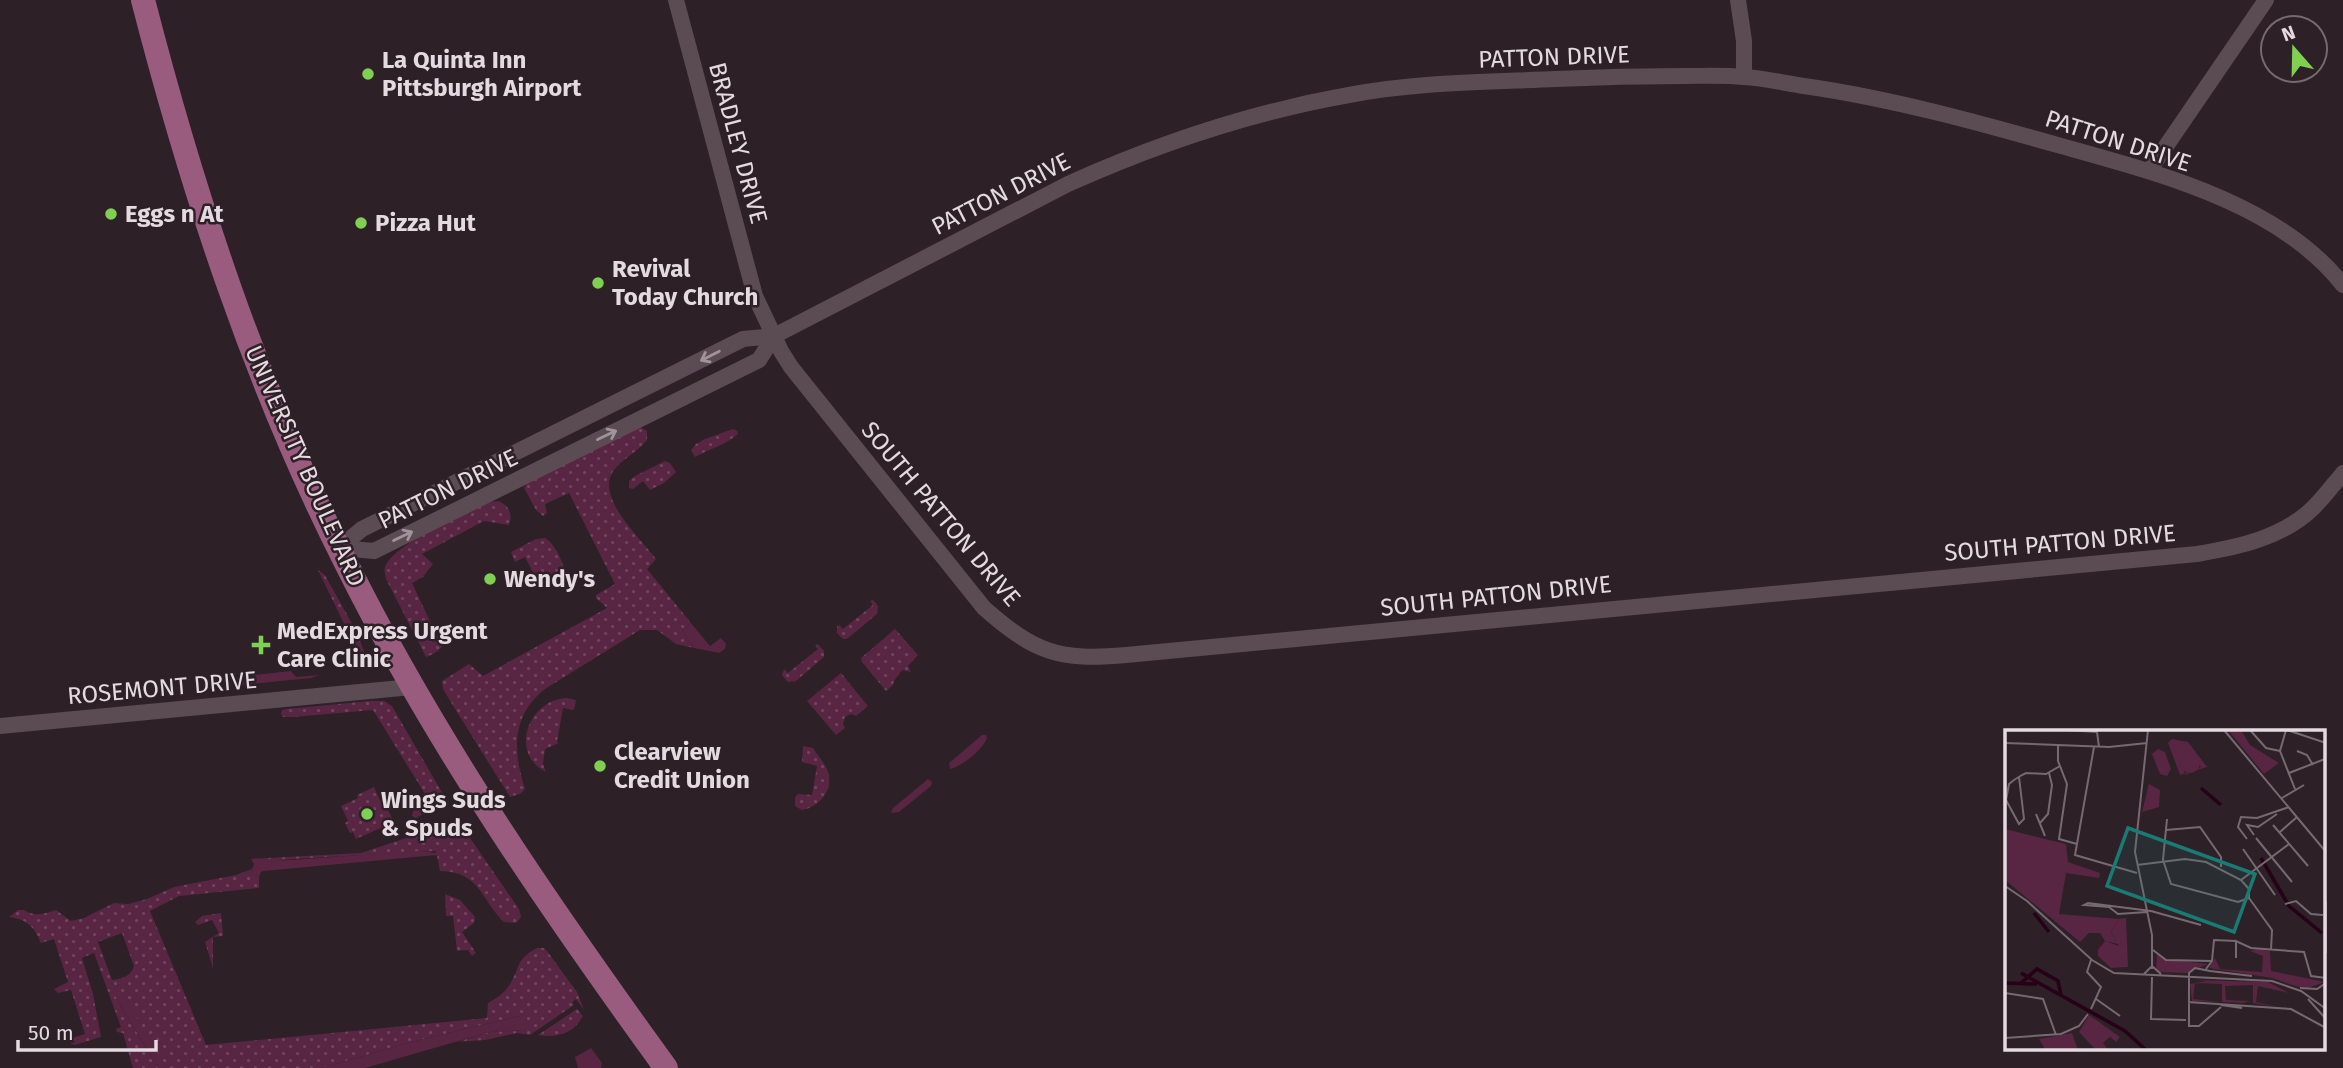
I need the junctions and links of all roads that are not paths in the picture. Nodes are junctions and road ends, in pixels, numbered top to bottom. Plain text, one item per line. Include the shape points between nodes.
1 (143, 0) edge
2 (676, 0) edge
3 (1738, 0) edge
4 (2266, 0) edge
5 (1744, 76) junction
6 (2148, 171) junction
7 (2343, 285) edge
8 (774, 336) junction
9 (2343, 474) edge
10 (339, 548) junction
11 (412, 687) junction
12 (0, 726) edge
13 (666, 1068) edge

1 - 10 main road, UNIVERSITY BOULEVARD via 188,165 225,274 274,402
2 - 8 street, BRADLEY DRIVE via 755,296
3 - 5 street
4 - 6 street
5 - 6 street, PATTON DRIVE via 1886,100
5 - 8 street, PATTON DRIVE via 1612,76 1398,88 1350,94 1232,122 1068,184
6 - 7 street, PATTON DRIVE via 2270,223 2312,252
8 - 9 street, SOUTH PATTON DRIVE via 791,367 984,608 1036,647 1067,657 2197,554 2244,546 2285,528 2314,508
8 -> 10 street, PATTON DRIVE via 743,339 362,529
10 -> 8 street, PATTON DRIVE via 374,551 759,360
10 - 11 main road, UNIVERSITY BOULEVARD
11 - 12 street, ROSEMONT DRIVE
11 - 13 main road, UNIVERSITY BOULEVARD via 493,821

